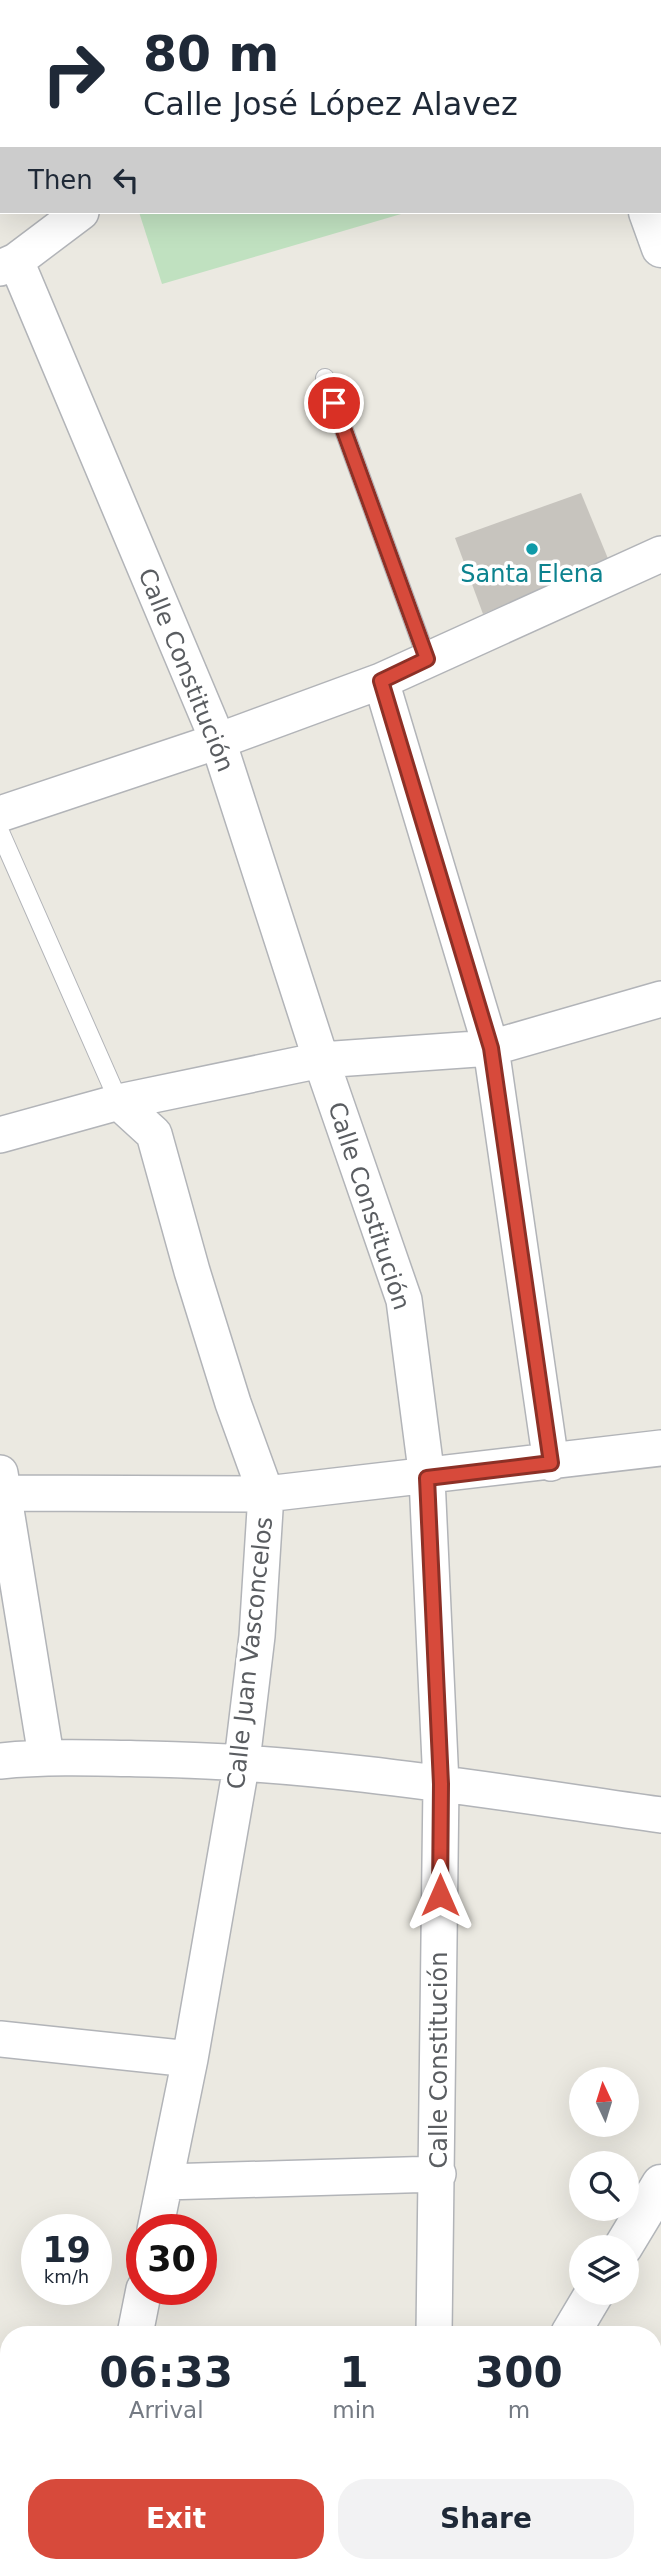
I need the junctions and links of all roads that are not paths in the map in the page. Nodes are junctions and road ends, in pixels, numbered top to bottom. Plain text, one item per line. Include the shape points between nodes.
1 (78, 214) edge
2 (649, 214) edge
3 (661, 248) edge
4 (8, 265) edge
5 (325, 378) dead end
6 (661, 554) edge
7 (427, 659) junction
8 (381, 681) junction
9 (218, 741) junction
10 (0, 814) edge
11 (0, 832) edge
12 (661, 999) edge
13 (491, 1048) junction
14 (321, 1060) junction
15 (119, 1102) junction
16 (0, 1136) edge
17 (661, 1448) edge
18 (551, 1463) junction
19 (427, 1478) junction
20 (2, 1483) edge
21 (266, 1494) junction
22 (46, 1756) junction
23 (0, 1761) edge
24 (242, 1761) junction
25 (441, 1784) junction
26 (661, 1815) edge
27 (0, 2039) edge
28 (190, 2060) junction
29 (438, 2174) junction
30 (165, 2182) junction
31 (661, 2184) edge
32 (158, 2214) edge
33 (630, 2235) edge
34 (141, 2305) edge
35 (587, 2305) edge
36 (137, 2326) edge
37 (434, 2326) edge
38 (575, 2326) edge

1 - 4 street
2 - 3 street
4 - 9 street, Calle Constitución
5 - 7 lane
6 - 7 street
7 - 8 street
8 - 9 street
8 - 13 street
9 - 10 street
9 - 14 street, Calle Constitución
11 - 15 lane
12 - 13 street
13 - 14 street
13 - 18 street
14 - 15 street
14 - 19 street, Calle Constitución via 404,1300
15 - 16 street
15 - 21 street, Calle Juan Vasconcelos via 154,1134 191,1271
17 - 18 street
18 - 19 street
19 - 21 street
19 - 25 street, Calle Constitución
20 - 21 street
20 - 22 street
21 - 24 street, Calle Juan Vasconcelos via 257,1636
22 - 23 street
22 - 24 street
24 - 25 street
24 - 28 street, Calle Juan Vasconcelos
25 - 26 street
25 - 29 street, Calle Constitución
27 - 28 street
28 - 30 street, Calle Juan Vasconcelos
29 - 30 street
29 - 37 street, Calle Constitución
30 - 32 street, Calle Juan Vasconcelos
31 - 33 street
34 - 36 street
35 - 38 street

